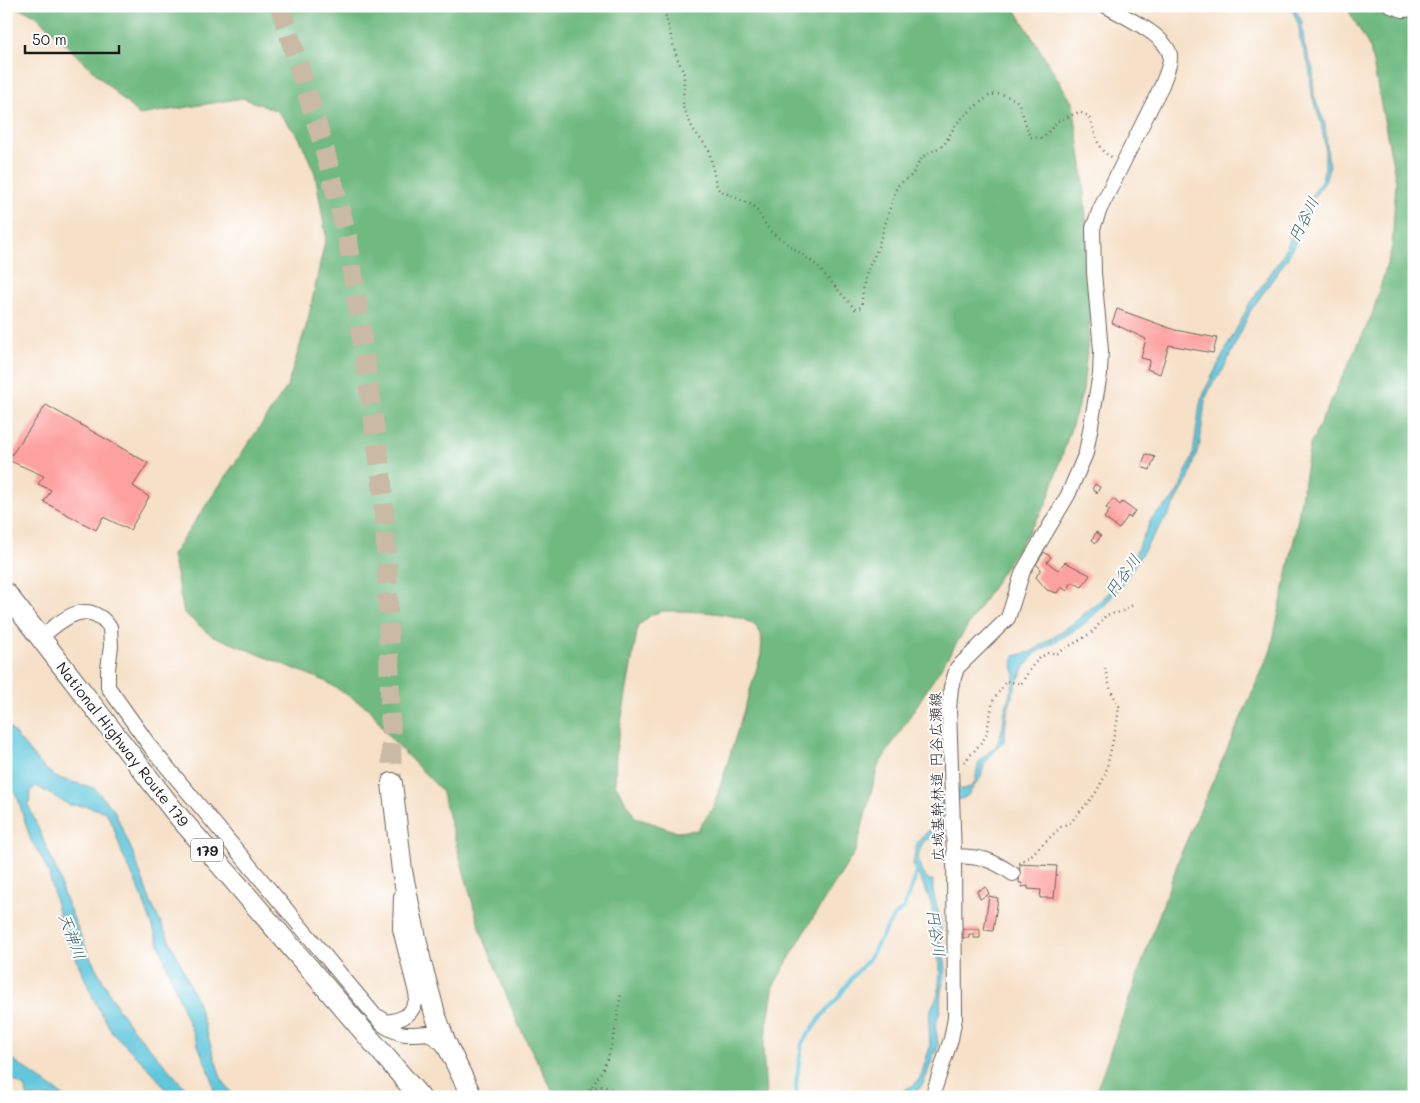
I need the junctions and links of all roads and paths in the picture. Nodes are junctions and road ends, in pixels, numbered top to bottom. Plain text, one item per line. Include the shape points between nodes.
1 (663, 6) edge
2 (1106, 6) edge
3 (1391, 6) edge
4 (1414, 9) edge
5 (1127, 11) edge
6 (1126, 159) junction
7 (6, 593) edge
8 (1133, 605) dead end
9 (41, 637) junction
10 (1104, 665) dead end
11 (951, 770) junction
12 (392, 783) tunnel mouth
13 (954, 856) junction
14 (402, 871) junction
15 (1011, 872) joint
16 (621, 993) dead end
17 (372, 1013) junction
18 (448, 1048) junction
19 (589, 1090) junction
20 (613, 1090) dead end
21 (420, 1097) edge
22 (472, 1097) edge
23 (582, 1097) edge
24 (932, 1097) edge

1 - 6 path via 684,74 683,107 693,129 709,150 716,184 720,190 754,206 770,231 815,264 855,309 861,307 865,275 877,250 897,186 912,175 922,157 944,145 956,124 990,95 1002,94 1016,100 1030,137 1043,138 1058,121 1079,112 1088,116 1100,148 1109,157
2 - 5 street, 広域基幹林道 円谷広瀬線
3 - 4 street
5 - 6 street, 広域基幹林道 円谷広瀬線 via 1162,40 1170,56 1162,85
6 - 11 street, 広域基幹林道 円谷広瀬線 via 1092,228 1101,350 1086,453 1068,495 1022,571 1008,618 957,668 949,710
7 - 9 highway, National Highway Route 179 / 179
8 - 11 path via 1106,615 1093,632 1058,654 1048,653 1040,657 1021,684 1006,682 993,701 986,736 965,762
9 - 17 street via 64,619 85,612 98,615 110,627 108,687 152,749
9 - 21 highway, National Highway Route 179 / 179 via 174,811
10 - 15 path via 1119,706 1104,776 1095,794 1071,822 1061,827
11 - 13 street, 広域基幹林道 円谷広瀬線
12 - 14 highway
13 - 15 street via 991,860
13 - 24 street, 広域基幹林道 円谷広瀬線 via 955,1018
14 - 17 street via 400,929 417,997 414,1008 406,1017 395,1021 388,1022
14 - 18 highway via 421,962
16 - 19 path via 610,1053
17 - 18 street via 393,1031 407,1035 428,1033
18 - 22 highway
19 - 20 path via 595,1086
19 - 23 path

